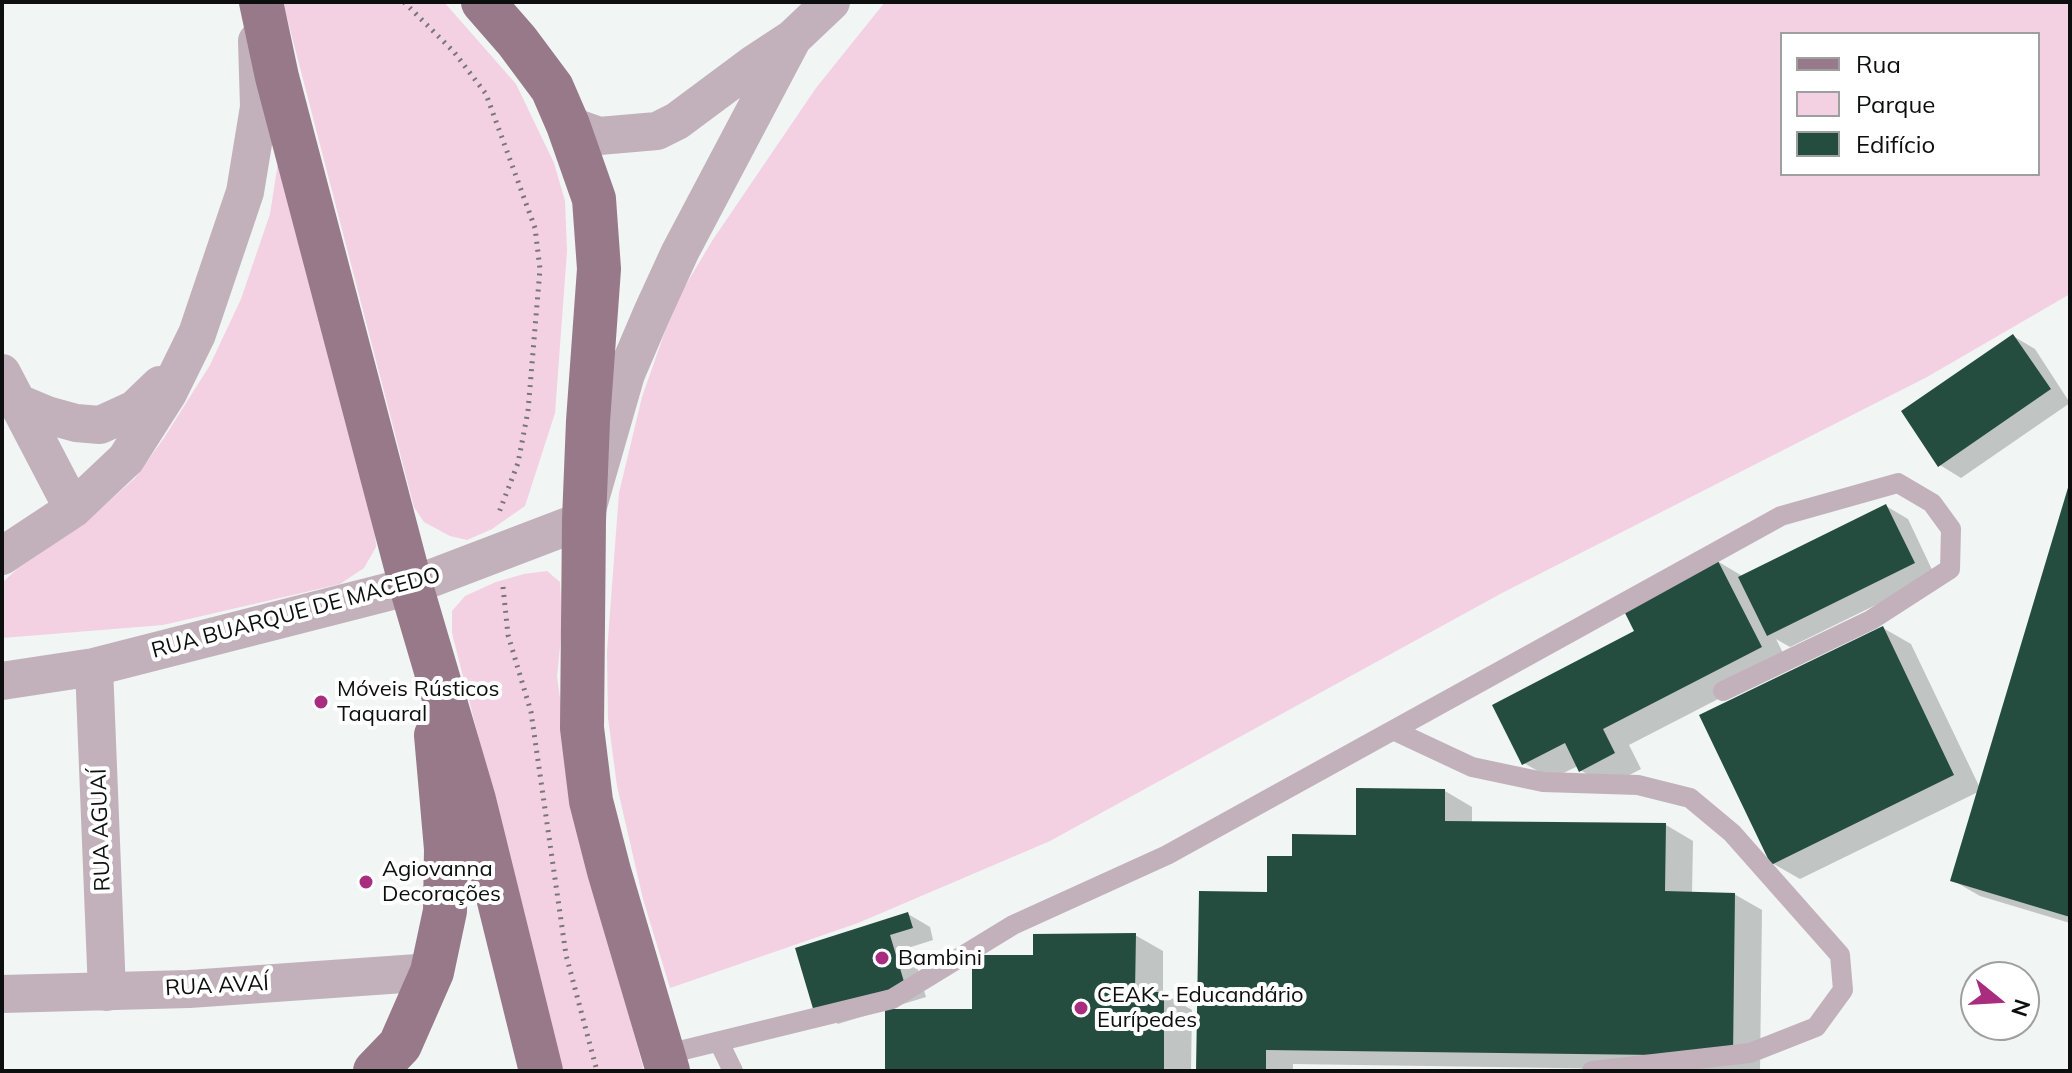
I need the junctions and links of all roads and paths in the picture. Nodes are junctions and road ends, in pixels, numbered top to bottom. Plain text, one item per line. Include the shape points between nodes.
1 (259, 2) edge
2 (483, 2) edge
3 (831, 2) edge
4 (793, 38) junction
5 (568, 125) junction
6 (197, 334) junction
7 (9, 387) edge
8 (73, 509) junction
9 (584, 520) junction
10 (2, 556) edge
11 (411, 586) junction
12 (428, 645) junction
13 (94, 667) junction
14 (3, 680) edge
15 (1723, 691) dead end
16 (1395, 731) junction
17 (432, 972) junction
18 (107, 992) junction
19 (2, 994) edge
20 (719, 1042) junction
21 (666, 1063) edge
22 (375, 1071) edge
23 (541, 1071) edge
24 (733, 1071) edge
25 (1592, 1071) edge

1 - 6 street via 259,107 245,192
1 - 11 main road
2 - 5 main road via 552,88
3 - 4 street
4 - 5 street via 657,131 599,136
4 - 9 street via 652,313 626,374
5 - 9 main road via 594,199 599,269
6 - 7 street via 135,409 100,425 47,415
6 - 8 street via 126,459
7 - 8 street
8 - 10 street
9 - 11 street, RUA BUARQUE DE MACEDO
9 - 21 main road via 582,728 591,801
11 - 12 main road
11 - 13 street, RUA BUARQUE DE MACEDO
12 - 17 main road via 446,849 445,911
12 - 23 main road via 474,800
13 - 14 street, RUA BUARQUE DE MACEDO
13 - 18 street, RUA AGUAÍ
15 - 16 lane via 1871,620 1950,569 1951,529 1932,503 1898,483 1781,516
16 - 20 lane via 1167,855 1013,925 892,999
16 - 25 lane via 1472,767 1543,782 1638,785 1690,798 1732,833 1840,955 1843,990 1816,1027 1750,1053
17 - 18 street, RUA AVAÍ
17 - 22 main road via 400,1045
18 - 19 street, RUA AVAÍ
20 - 21 lane
20 - 24 lane

